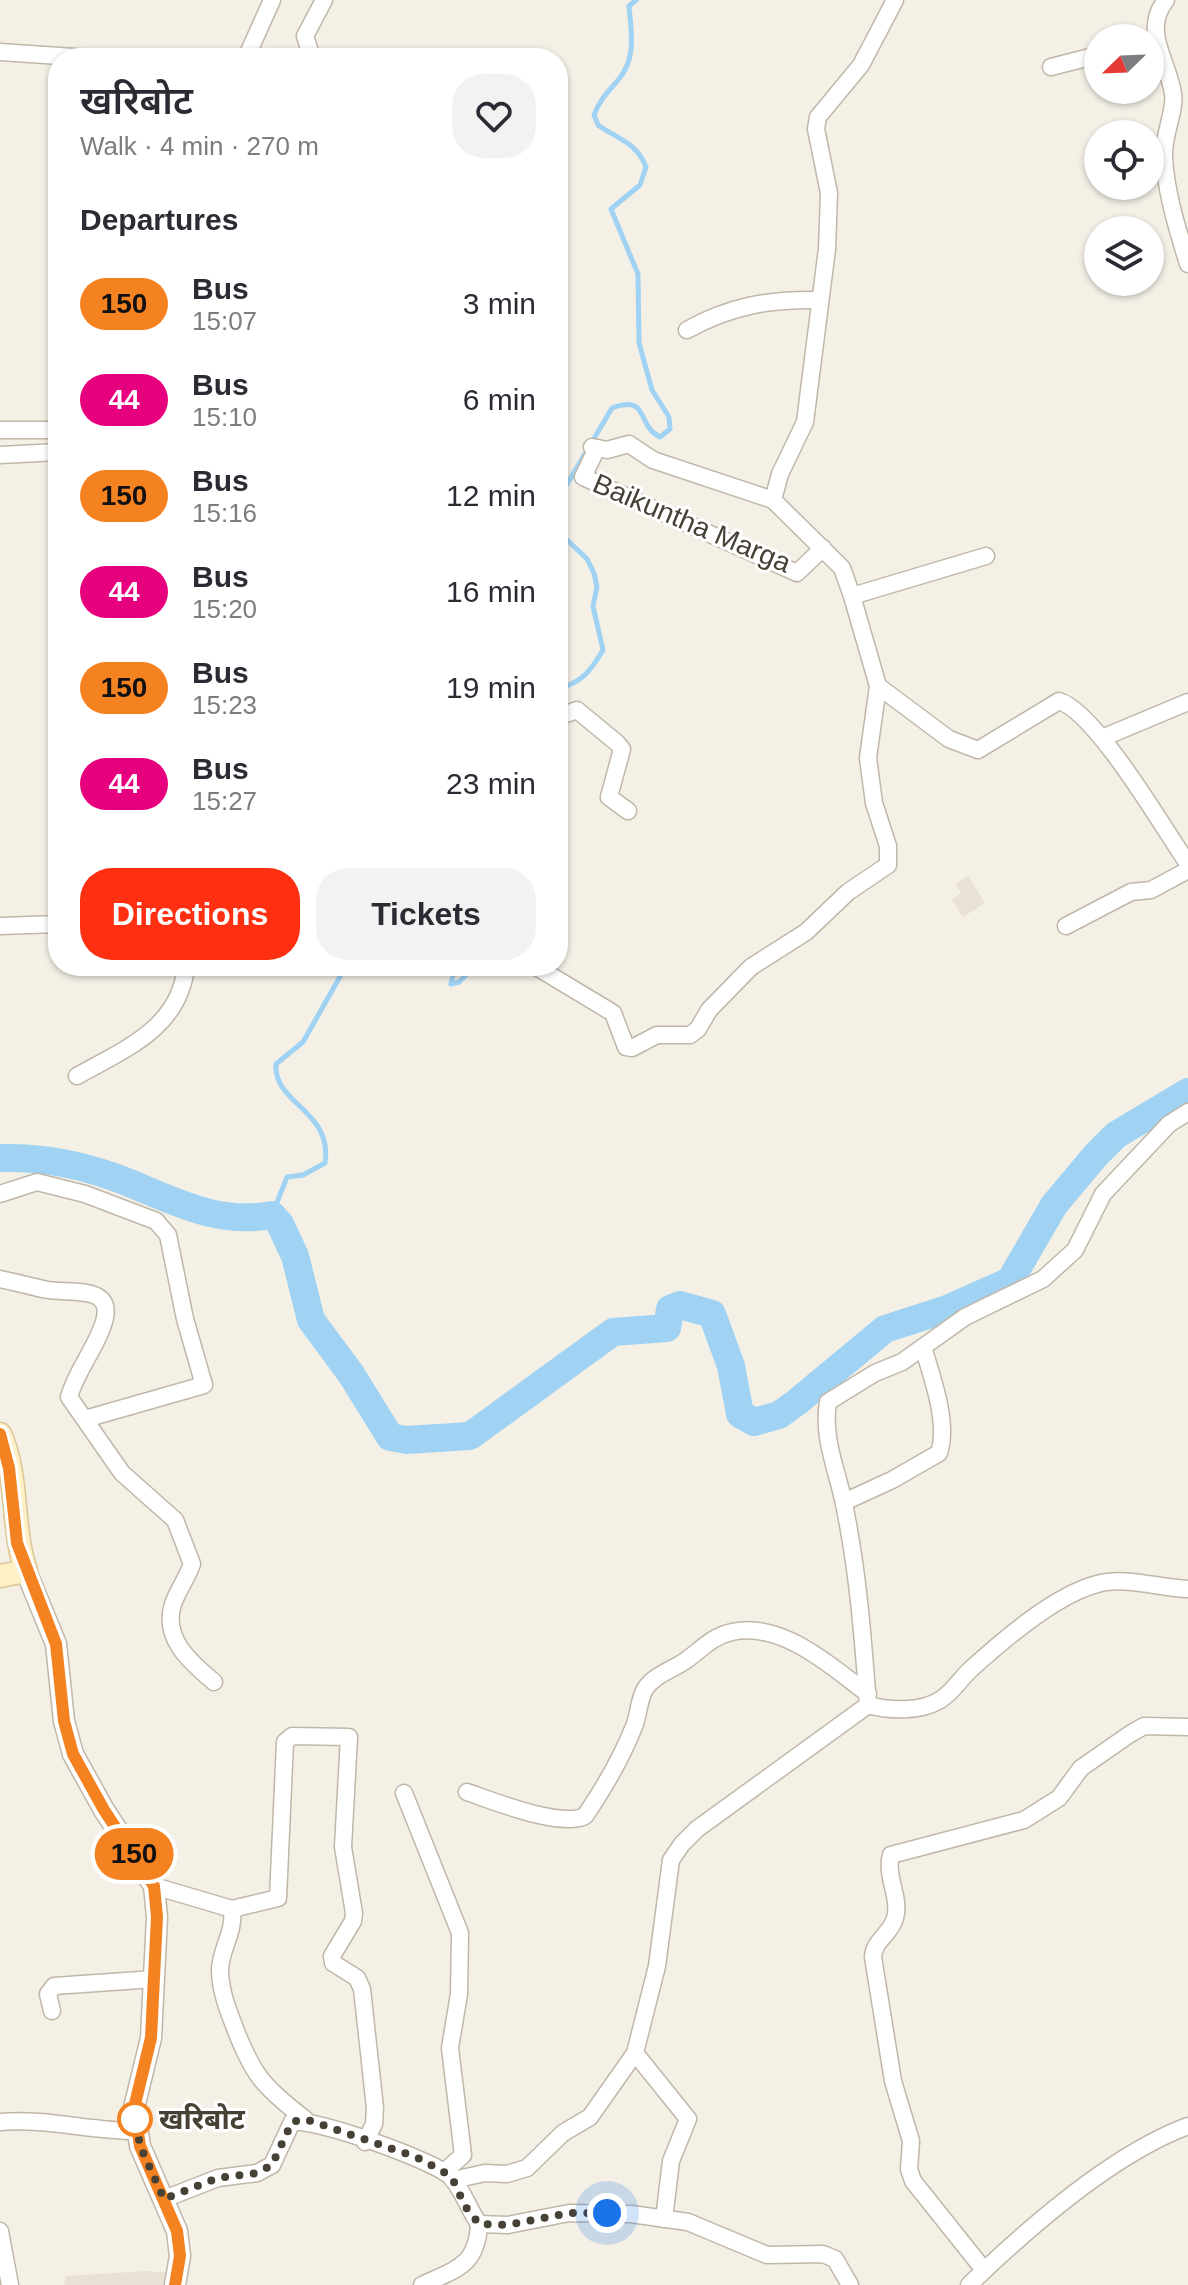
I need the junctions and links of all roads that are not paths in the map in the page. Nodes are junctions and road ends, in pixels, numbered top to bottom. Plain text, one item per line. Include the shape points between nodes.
1 (272, 0) edge
2 (895, 0) edge
3 (1166, 0) edge
4 (318, 2) edge
5 (1155, 24) edge
6 (250, 48) edge
7 (306, 48) edge
8 (0, 52) edge
9 (48, 55) edge
10 (1084, 59) edge
11 (1164, 64) edge
12 (1051, 67) dead end
13 (1181, 99) edge
14 (1188, 264) edge
15 (818, 300) junction
16 (687, 330) dead end
17 (0, 430) edge
18 (48, 430) edge
19 (48, 453) edge
20 (0, 455) edge
21 (773, 500) junction
22 (823, 548) junction
23 (986, 556) dead end
24 (852, 596) junction
25 (878, 686) junction
26 (1188, 702) edge
27 (568, 713) edge
28 (1102, 738) junction
29 (628, 811) dead end
30 (1188, 867) edge
31 (48, 924) edge
32 (0, 926) edge
33 (1066, 926) dead end
34 (184, 976) edge
35 (552, 976) edge
36 (77, 1076) dead end
37 (1188, 1112) edge
38 (0, 1194) edge
39 (0, 1279) edge
40 (923, 1347) junction
41 (85, 1419) junction
42 (0, 1434) edge
43 (844, 1502) junction
44 (26, 1571) junction
45 (0, 1576) edge
46 (1188, 1589) edge
47 (214, 1682) dead end
48 (868, 1699) junction
49 (1188, 1727) edge
50 (467, 1792) dead end
51 (404, 1793) dead end
52 (154, 1886) junction
53 (232, 1909) junction
54 (154, 1979) junction
55 (52, 2011) dead end
56 (635, 2053) junction
57 (305, 2119) junction
58 (0, 2122) edge
59 (1188, 2126) edge
60 (136, 2131) junction
61 (365, 2142) junction
62 (449, 2176) junction
63 (164, 2199) junction
64 (664, 2219) junction
65 (479, 2224) junction
66 (0, 2231) edge
67 (984, 2270) junction
68 (10, 2285) edge
69 (175, 2285) edge
70 (422, 2285) edge
71 (850, 2285) edge
72 (969, 2285) edge

1 - 6 street
2 - 15 street via 861,65 818,117 829,216
3 - 5 street
4 - 7 street
8 - 9 street
10 - 12 street
11 - 13 street
13 - 14 street via 1165,132 1164,156
15 - 16 street via 765,301 727,310
15 - 21 street via 805,422
17 - 18 street
19 - 20 street
21 - 22 street
21 - 22 street, Baikuntha Marga via 653,460 637,447 595,447 583,477 797,573
22 - 24 street via 842,568
23 - 24 street
24 - 25 street
25 - 28 street via 949,739 974,749 984,748 1059,701
25 - 35 street via 868,758 888,865 848,892 806,932 751,967 690,1035 657,1035 626,1047 613,1013
26 - 28 street
27 - 29 street via 577,710 622,749 609,797
28 - 30 street
30 - 33 street via 1151,890 1131,892
31 - 32 street
34 - 36 street via 179,999 151,1033
37 - 40 street via 1169,1124 1103,1194 1075,1250 1043,1279 965,1317
38 - 41 street via 37,1182 156,1221 168,1235 204,1385
39 - 41 street via 98,1296 104,1306 103,1326 69,1397
40 - 43 street via 828,1402 824,1424
40 - 43 street via 943,1442 939,1453
41 - 47 street via 122,1473 175,1520 185,1539 192,1564 174,1600 171,1630 181,1651
42 - 44 main road
43 - 48 street
44 - 45 main road
44 - 52 street via 56,1644 73,1754
46 - 48 street via 1114,1581 1082,1589 1041,1612 940,1700 883,1709
48 - 50 street via 817,1655 785,1639 758,1631 732,1632 707,1642 651,1681 623,1751 585,1816 552,1816
48 - 56 street via 697,1829 676,1852 657,1966
49 - 67 street via 1144,1726 1081,1768 1059,1798 1024,1820 891,1855 896,1913 873,1957 893,2081 911,2141 909,2169
51 - 62 street via 460,1933 459,1994 450,2048 463,2155
52 - 53 street
52 - 54 street
53 - 57 street via 233,1932 220,1965 222,1993 249,2066
53 - 61 street via 278,1898 285,1742 292,1736 349,1737 343,1847 354,1913 332,1956 362,1989 375,2108
54 - 55 street via 54,1986 48,1994
54 - 60 street via 151,2038 134,2108
56 - 62 street via 590,2117 563,2133 527,2168
56 - 64 street via 688,2119 671,2161
57 - 61 street
57 - 63 street via 292,2122 272,2165
58 - 60 street
59 - 67 street via 1123,2159 1026,2231
60 - 63 street
61 - 62 street via 416,2157
62 - 65 street
63 - 69 street via 177,2231
64 - 65 street via 569,2213 508,2225
64 - 71 street via 688,2222 767,2255 823,2254 835,2259
65 - 70 street via 472,2256
66 - 68 street
67 - 72 street

